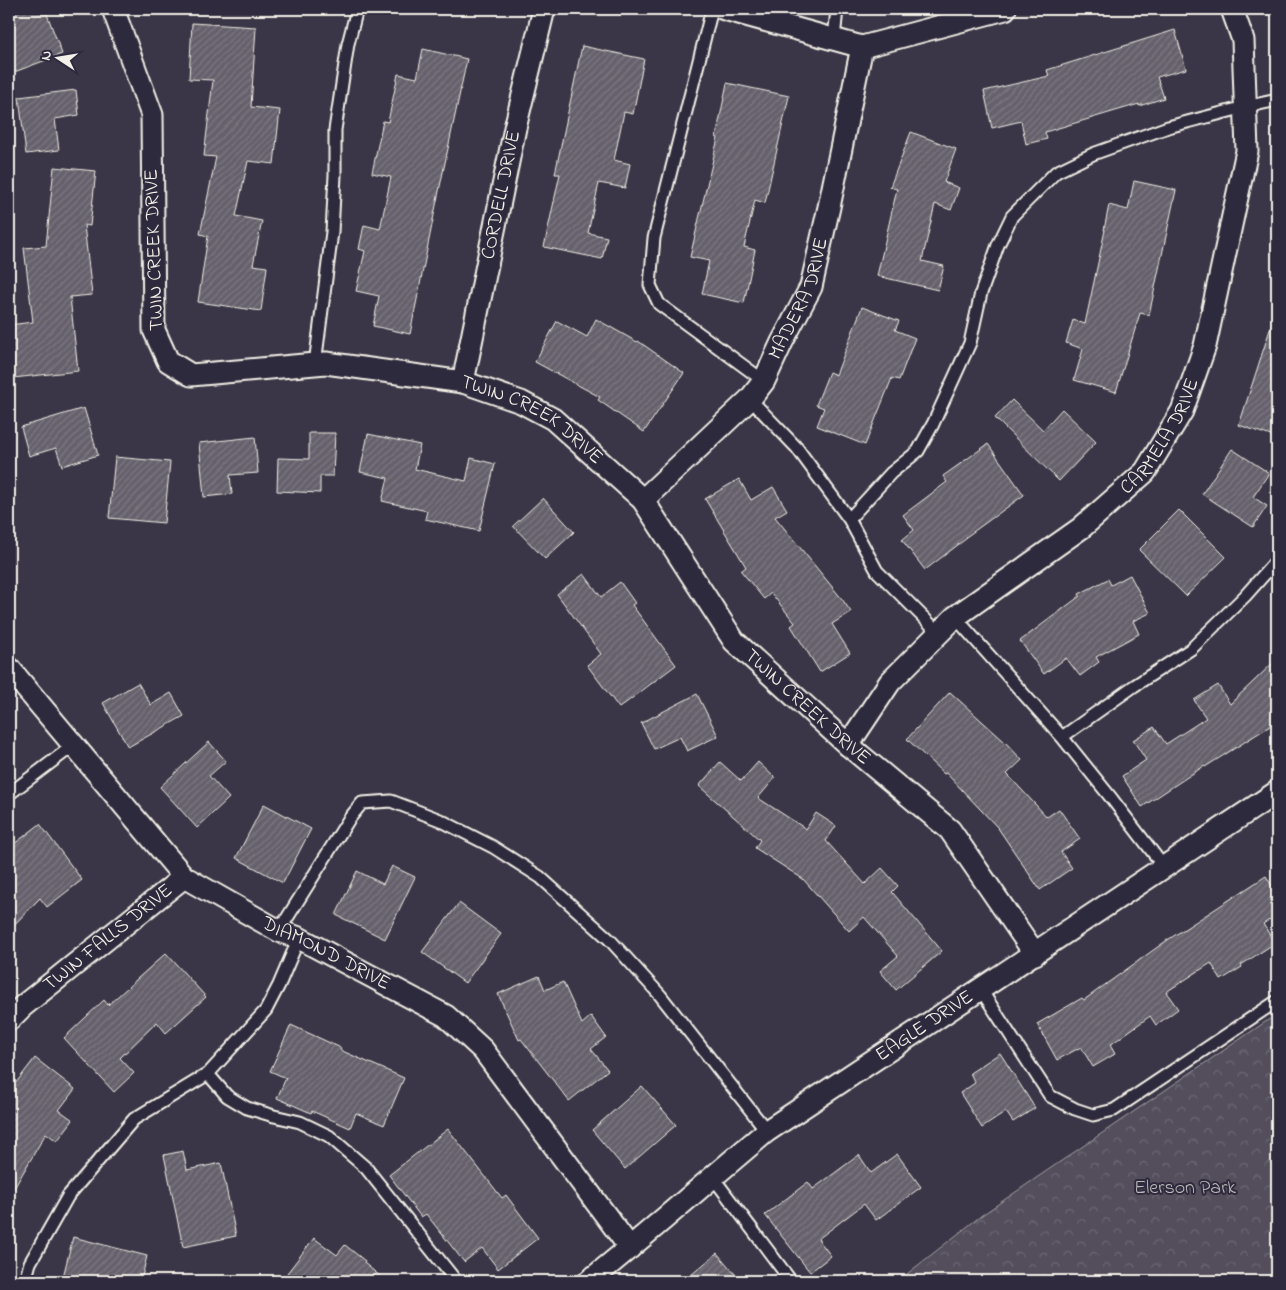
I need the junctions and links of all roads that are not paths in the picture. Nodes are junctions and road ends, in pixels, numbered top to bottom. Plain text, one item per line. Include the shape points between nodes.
1 (113, 9) edge
2 (357, 9) edge
3 (544, 9) edge
4 (712, 9) edge
5 (724, 9) edge
6 (837, 9) edge
7 (1005, 9) edge
8 (1232, 9) edge
9 (834, 39) junction
10 (862, 47) junction
11 (1277, 100) edge
12 (1246, 107) junction
13 (315, 364) junction
14 (764, 381) junction
15 (463, 382) junction
16 (750, 399) junction
17 (643, 500) junction
18 (849, 519) junction
19 (1277, 560) edge
20 (955, 617) junction
21 (939, 633) junction
22 (9, 668) edge
23 (1062, 737) junction
24 (74, 745) junction
25 (848, 745) junction
26 (1277, 792) edge
27 (9, 794) edge
28 (1164, 867) junction
29 (184, 877) junction
30 (289, 935) junction
31 (1035, 954) junction
32 (981, 990) junction
33 (1277, 1001) edge
34 (9, 1020) edge
35 (208, 1074) junction
36 (767, 1131) junction
37 (712, 1176) junction
38 (630, 1248) junction
39 (25, 1281) edge
40 (456, 1281) edge
41 (589, 1281) edge
42 (791, 1281) edge

1 - 13 street, TWIN CREEK DRIVE via 152,115 154,330 168,361 191,375
2 - 13 lane via 348,44 335,130 332,232
3 - 15 street, CORDELL DRIVE via 515,128
4 - 14 lane via 654,238 650,285 659,304
5 - 9 street
6 - 9 lane
7 - 10 street
8 - 12 street, CARMELA DRIVE via 1243,40
9 - 10 street
10 - 14 street, MADERA DRIVE via 810,287
11 - 12 lane
12 - 18 lane via 1168,127 1086,157 1056,172 1012,216 981,293 970,343 918,451 891,473
12 - 20 street, CARMELA DRIVE via 1247,151 1205,346 1182,411 1145,472 1082,528
13 - 15 street, TWIN CREEK DRIVE
14 - 16 street, MADERA DRIVE
15 - 17 street, TWIN CREEK DRIVE via 521,402 553,419
16 - 17 street, MADERA DRIVE
16 - 18 lane via 798,448
17 - 25 street, TWIN CREEK DRIVE via 734,642
18 - 21 lane via 877,571
19 - 23 lane via 1191,649
20 - 21 street, CARMELA DRIVE
20 - 23 lane
21 - 25 street, CARMELA DRIVE via 890,682
22 - 24 street, DIAMOND DRIVE
23 - 28 lane
24 - 27 lane
24 - 29 street, DIAMOND DRIVE
25 - 31 street, TWIN CREEK DRIVE via 950,830
26 - 28 street, EAGLE DRIVE
28 - 31 street, EAGLE DRIVE
29 - 30 street, DIAMOND DRIVE
29 - 34 street, TWIN FALLS DRIVE
30 - 35 lane via 280,985 266,1010
30 - 36 lane via 349,819 362,803 391,801 440,820 493,847 540,877 610,940 660,995
30 - 38 street, DIAMOND DRIVE via 446,1016 483,1050
31 - 32 street, EAGLE DRIVE
32 - 33 lane via 1050,1096 1094,1115 1114,1110
32 - 36 street, EAGLE DRIVE
35 - 39 lane via 134,1119 68,1196 30,1263
35 - 40 lane via 228,1096 247,1108 300,1122 329,1136 366,1168
36 - 37 street, EAGLE DRIVE
37 - 38 street, EAGLE DRIVE
37 - 42 lane
38 - 41 street, EAGLE DRIVE

